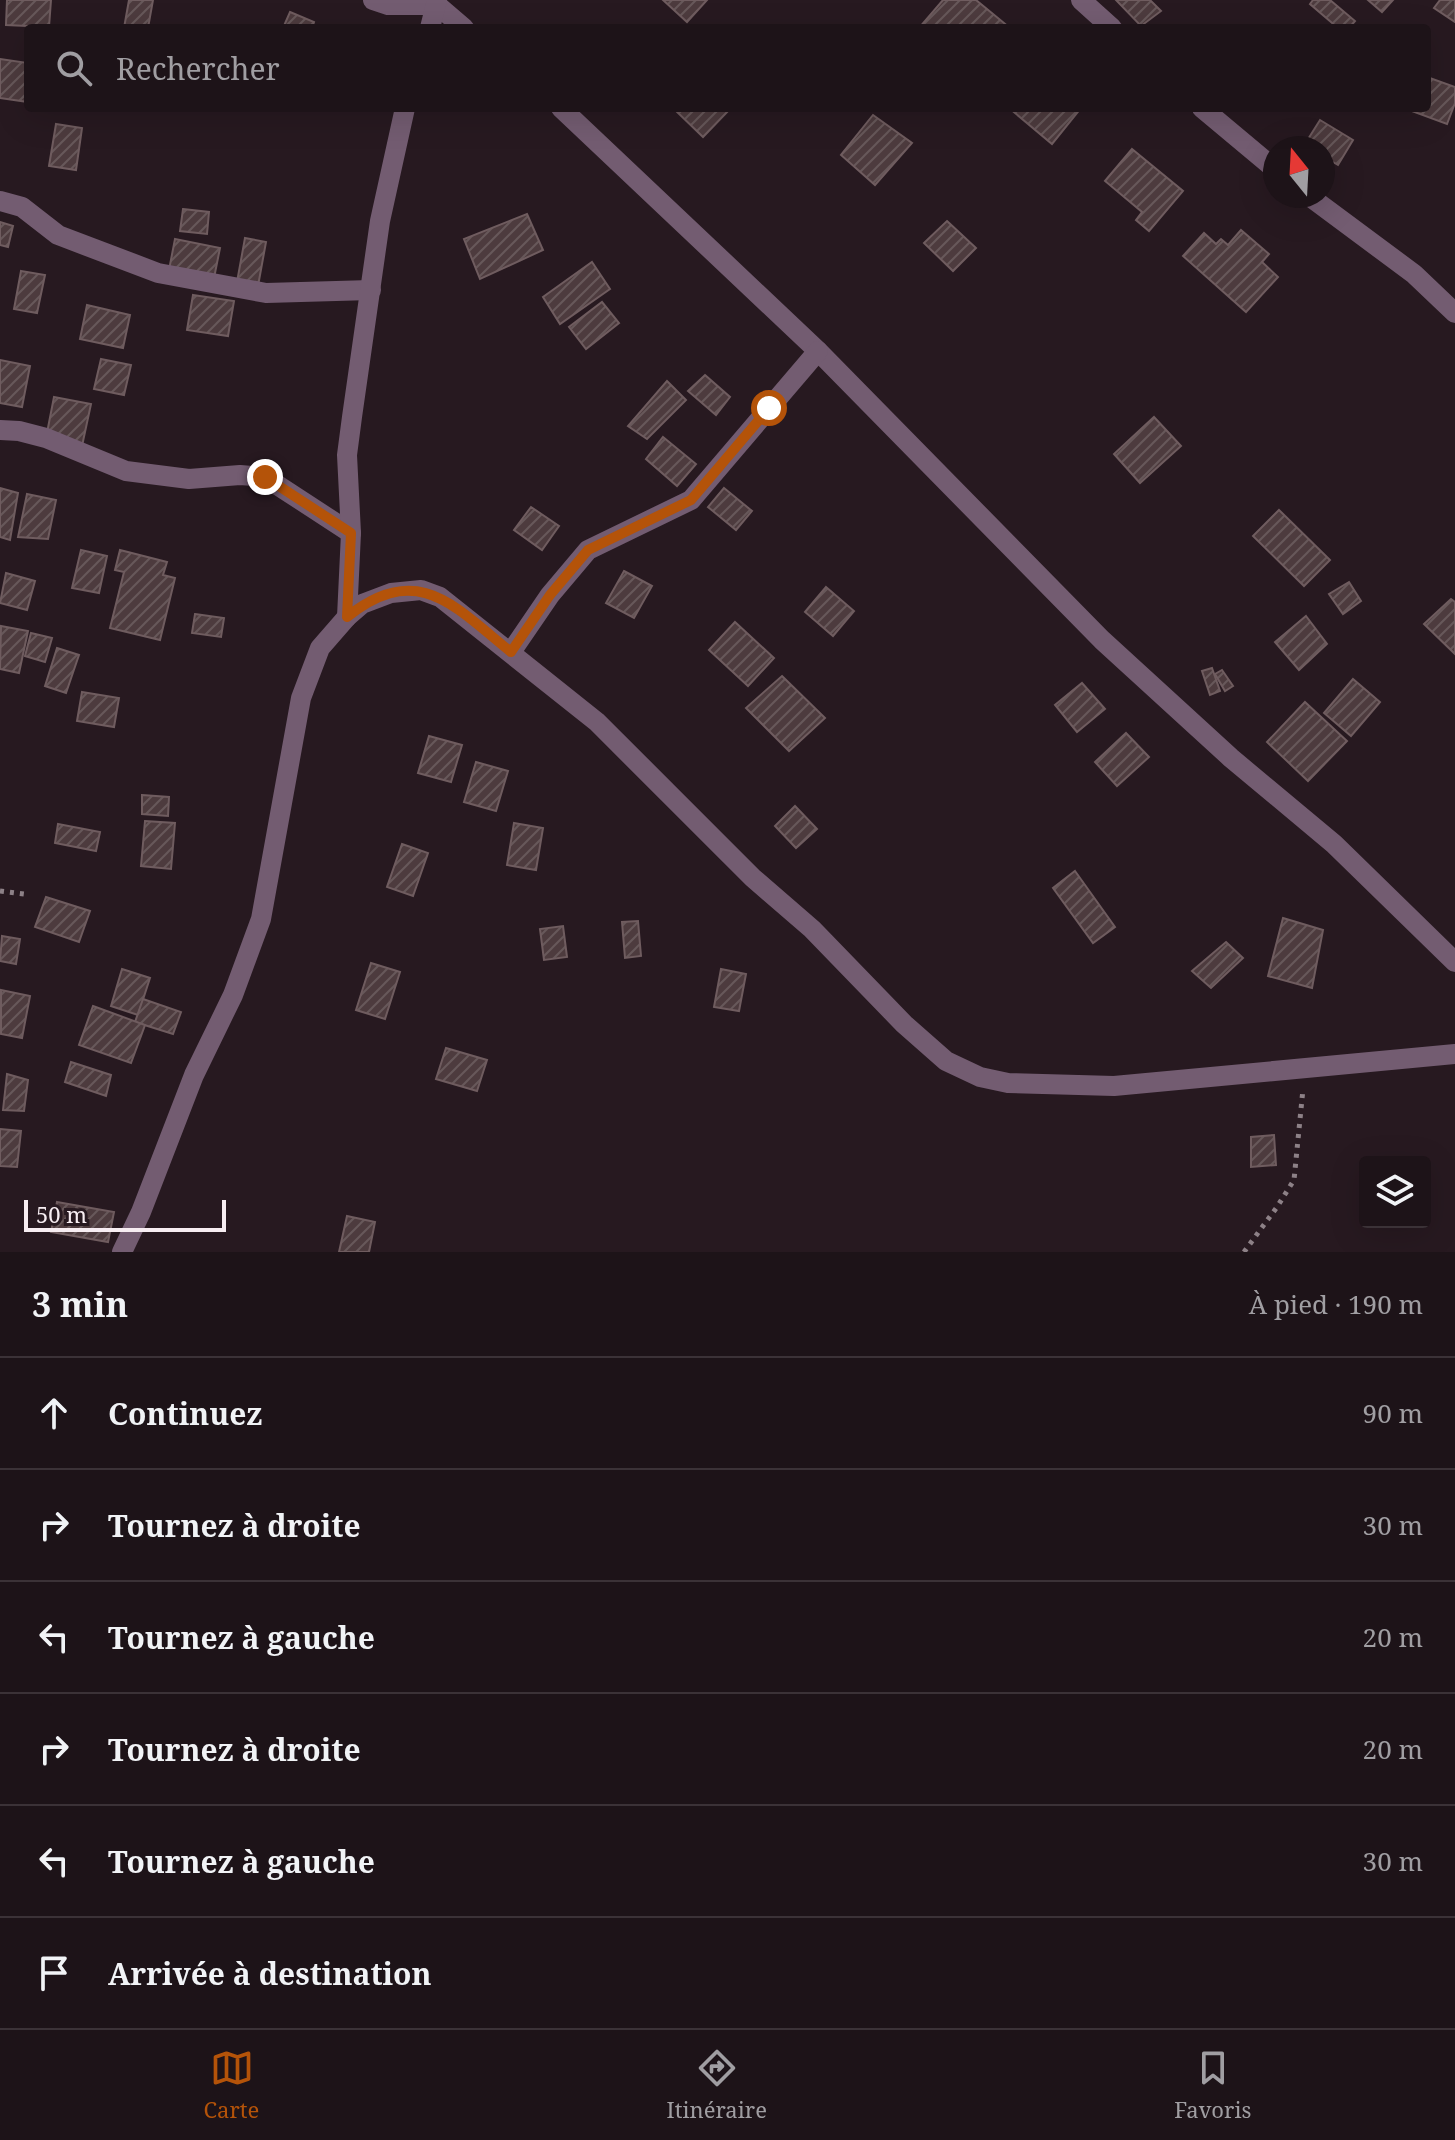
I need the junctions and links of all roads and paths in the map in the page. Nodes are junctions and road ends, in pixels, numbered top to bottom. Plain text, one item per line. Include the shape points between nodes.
1 (373, 0) edge
2 (1081, 0) edge
3 (437, 3) edge
4 (431, 24) edge
5 (460, 24) edge
6 (1108, 24) edge
7 (404, 112) edge
8 (565, 112) edge
9 (1207, 112) edge
10 (1263, 159) edge
11 (0, 201) edge
12 (1325, 208) edge
13 (371, 290) junction
14 (1455, 313) edge
15 (818, 351) junction
16 (0, 430) edge
17 (351, 533) junction
18 (347, 617) junction
19 (511, 652) junction
20 (0, 891) edge
21 (24, 894) dead end
22 (1455, 962) edge
23 (1455, 1054) edge
24 (1307, 1068) junction
25 (122, 1252) edge
26 (1244, 1252) edge

1 - 3 street via 388,5
2 - 6 street
3 - 4 street
3 - 5 street
7 - 13 street
8 - 15 street
9 - 10 street
11 - 13 street via 22,207 58,235 158,273 266,293
12 - 14 street via 1414,274
13 - 17 street via 347,455
15 - 19 street via 691,500 588,550
15 - 22 street via 1102,640 1334,844
16 - 17 street via 46,438 126,471 189,479 265,477
17 - 18 street
18 - 19 street via 362,604 391,593 421,590 440,597
18 - 25 street via 320,648 301,698 261,919
19 - 24 street via 597,722 946,1061 1008,1083 1114,1086
20 - 21 path
23 - 24 street
24 - 26 path via 1294,1180

